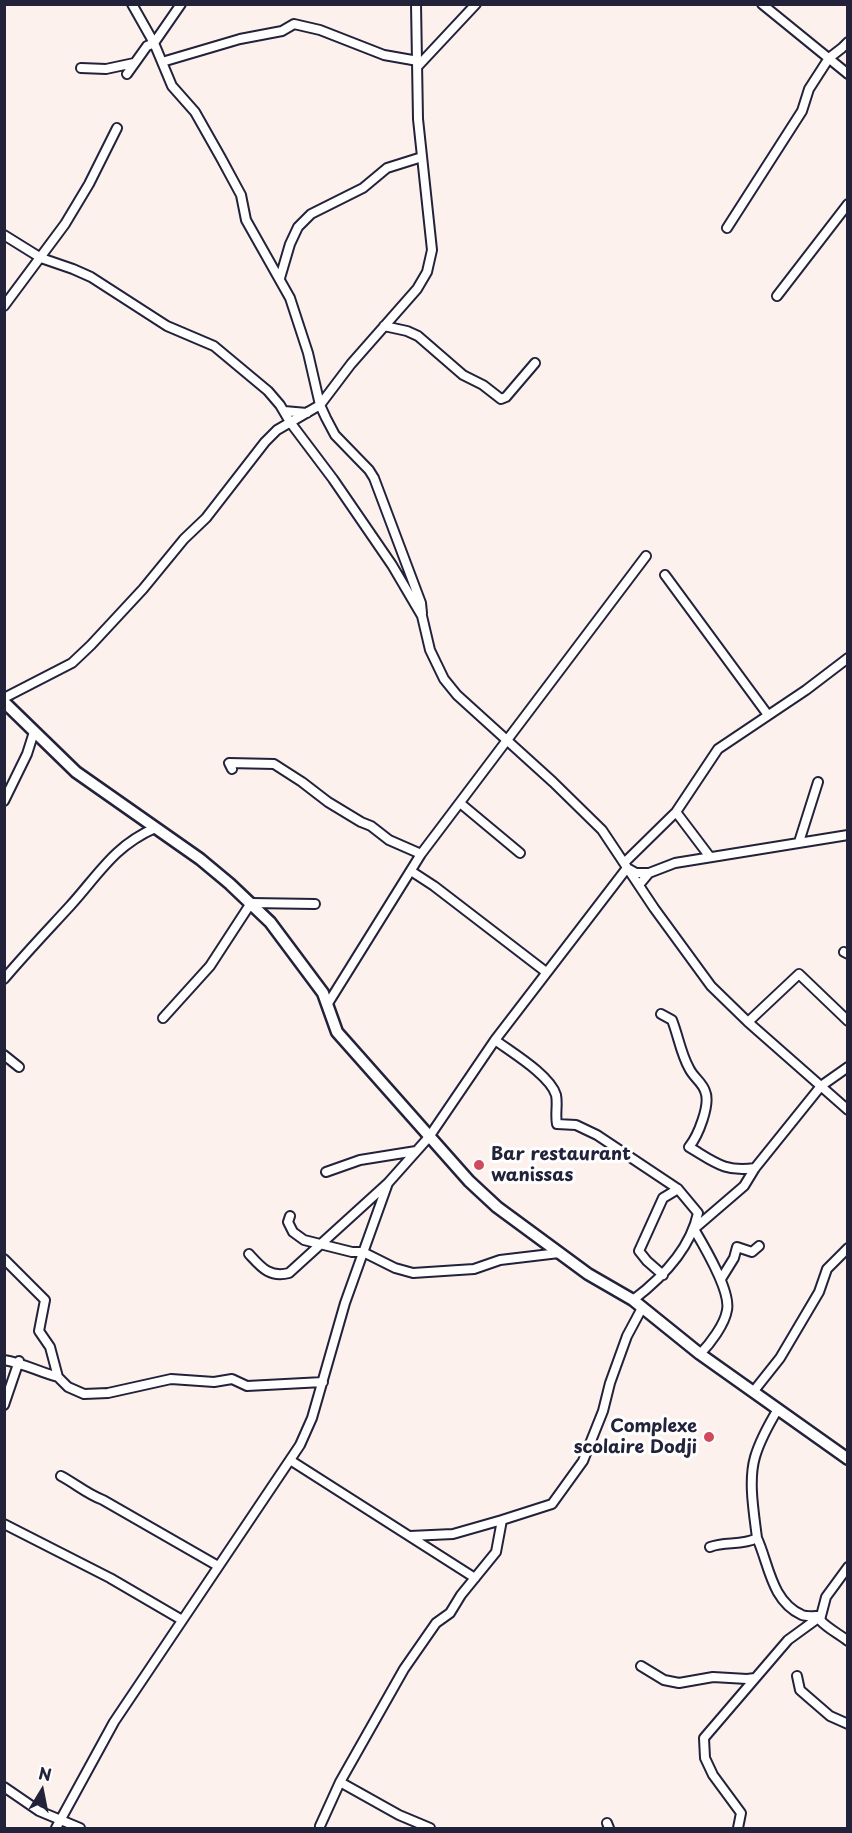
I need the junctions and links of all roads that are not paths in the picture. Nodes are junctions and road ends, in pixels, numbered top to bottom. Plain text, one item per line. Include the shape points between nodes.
1 (132, 4) edge
2 (181, 4) edge
3 (416, 4) edge
4 (476, 4) edge
5 (762, 4) edge
6 (848, 42) edge
7 (154, 43) junction
8 (829, 58) junction
9 (162, 62) junction
10 (134, 63) junction
11 (418, 63) junction
12 (81, 68) dead end
13 (127, 74) dead end
14 (848, 74) edge
15 (117, 128) dead end
16 (422, 157) junction
17 (848, 204) edge
18 (727, 228) dead end
19 (4, 235) edge
20 (41, 258) junction
21 (279, 278) junction
22 (777, 296) dead end
23 (4, 306) edge
24 (384, 326) junction
25 (536, 363) dead end
26 (320, 405) junction
27 (284, 411) junction
28 (307, 413) junction
29 (290, 422) junction
30 (646, 556) dead end
31 (665, 575) dead end
32 (422, 616) junction
33 (848, 658) edge
34 (4, 700) edge
35 (768, 714) junction
36 (34, 732) junction
37 (506, 741) junction
38 (232, 769) dead end
39 (818, 782) dead end
40 (4, 801) edge
41 (460, 803) junction
42 (676, 812) junction
43 (155, 828) junction
44 (848, 835) edge
45 (799, 842) junction
46 (520, 853) dead end
47 (422, 854) junction
48 (710, 857) junction
49 (625, 865) junction
50 (411, 871) junction
51 (649, 873) junction
52 (639, 885) junction
53 (251, 903) junction
54 (315, 904) dead end
55 (546, 972) junction
56 (4, 980) edge
57 (327, 1005) junction
58 (661, 1014) dead end
59 (164, 1018) dead end
60 (848, 1021) edge
61 (748, 1023) junction
62 (495, 1040) junction
63 (4, 1055) edge
64 (19, 1067) dead end
65 (848, 1067) edge
66 (821, 1086) junction
67 (848, 1110) edge
68 (429, 1137) junction
69 (416, 1151) junction
70 (755, 1168) junction
71 (326, 1172) dead end
72 (388, 1183) junction
73 (678, 1189) junction
74 (290, 1216) dead end
75 (694, 1229) junction
76 (320, 1244) junction
77 (759, 1246) dead end
78 (848, 1248) edge
79 (363, 1252) junction
80 (559, 1253) junction
81 (249, 1254) dead end
82 (4, 1259) edge
83 (663, 1275) junction
84 (721, 1279) junction
85 (633, 1300) junction
86 (642, 1308) junction
87 (700, 1354) junction
88 (4, 1360) edge
89 (19, 1362) junction
90 (58, 1377) junction
91 (323, 1382) junction
92 (753, 1392) junction
93 (4, 1405) edge
94 (778, 1409) junction
95 (848, 1459) edge
96 (290, 1460) junction
97 (61, 1476) dead end
98 (502, 1520) junction
99 (4, 1524) edge
100 (408, 1536) junction
101 (757, 1538) junction
102 (710, 1547) dead end
103 (218, 1566) junction
104 (848, 1567) edge
105 (475, 1578) junction
106 (821, 1616) junction
107 (182, 1620) junction
108 (848, 1641) edge
109 (641, 1666) dead end
110 (797, 1676) dead end
111 (757, 1677) junction
112 (848, 1724) edge
113 (340, 1782) junction
114 (4, 1787) edge
115 (59, 1825) edge
116 (320, 1826) dead end
117 (80, 1828) edge
118 (430, 1828) edge
119 (738, 1828) edge

1 - 7 street
2 - 7 street
3 - 11 street
4 - 11 street
5 - 8 street
6 - 8 street
7 - 9 street
7 - 10 street
8 - 14 street
8 - 18 street via 809,89 802,111
9 - 11 street via 282,31 294,24
9 - 21 street via 172,86 195,112 221,158 241,195 246,220
10 - 12 street via 106,69
10 - 13 street
11 - 16 street
15 - 20 street via 89,184
16 - 21 street via 387,168 363,188 311,214 298,227
16 - 24 street via 432,250 427,272 417,289
17 - 22 street
19 - 20 street
20 - 23 street
20 - 27 street via 91,277 167,326 214,346
21 - 26 street via 290,298 308,353
24 - 25 street via 418,336 464,375 501,399
24 - 26 street
26 - 28 street
26 - 32 street via 335,435 369,470 378,486 421,603
27 - 28 street
27 - 29 street
28 - 29 street
29 - 32 street via 392,565
29 - 34 street via 265,442 206,518 92,645 72,663
30 - 37 street
31 - 35 street
32 - 37 street via 430,650 444,680
33 - 35 street
34 - 36 main road
35 - 42 street via 718,749
36 - 40 street
36 - 43 main road via 76,772
37 - 41 street
37 - 49 street via 602,830
38 - 47 street via 229,763 274,764 389,840
39 - 45 street
41 - 46 street
41 - 47 street
42 - 48 street
42 - 49 street
43 - 53 main road via 200,859
43 - 56 street via 114,854
44 - 45 street
45 - 48 street
47 - 50 street
48 - 51 street via 675,863
49 - 51 street via 636,873
49 - 52 street
49 - 55 street
50 - 55 street
50 - 57 street
51 - 52 street
52 - 61 street via 711,986
53 - 54 street
53 - 57 main road via 283,938 323,993
53 - 59 street via 210,966
55 - 62 street
57 - 68 main road via 337,1032
58 - 70 street via 672,1020 688,1068 707,1095 702,1121 689,1147 725,1168
60 - 61 street via 799,974
61 - 66 street
62 - 68 street
62 - 73 street via 553,1089 557,1124 576,1125 597,1135
63 - 64 street
65 - 66 street
66 - 67 street
66 - 70 street
68 - 69 street
68 - 80 main road via 497,1208
69 - 71 street via 360,1160
69 - 72 street
70 - 75 street via 744,1186
72 - 76 street
72 - 79 street
73 - 75 street via 698,1213
73 - 83 street via 663,1198 639,1251
74 - 76 street via 289,1224 298,1236
75 - 83 street
75 - 84 street
76 - 79 street
76 - 81 street via 292,1270 276,1275 264,1270
77 - 84 street via 752,1252 737,1247
78 - 92 street via 827,1269 819,1292 780,1358
79 - 80 street via 401,1270 419,1273 474,1269 500,1260
79 - 91 street
80 - 85 main road
82 - 90 street via 45,1300 39,1331 51,1347
83 - 85 street
84 - 87 street via 728,1310 711,1343
85 - 86 main road
86 - 87 main road
86 - 98 street via 627,1336 583,1461 552,1504
87 - 92 main road
88 - 89 street
89 - 90 street
89 - 93 street
90 - 91 street via 72,1389 87,1394 171,1379 232,1379 248,1386
91 - 96 street via 305,1433
92 - 94 main road
94 - 95 main road
94 - 101 street via 753,1467 752,1503
96 - 100 street
96 - 103 street
97 - 103 street
98 - 100 street via 453,1534
98 - 105 street via 496,1552
99 - 107 street
100 - 105 street
101 - 102 street
101 - 106 street via 781,1598 803,1616
103 - 107 street
104 - 106 street via 826,1597
105 - 113 street via 450,1612 436,1623 404,1669
106 - 108 street via 819,1620 824,1625
106 - 111 street via 788,1640
107 - 115 street via 114,1722
109 - 111 street via 664,1680 679,1683 713,1677
110 - 112 street via 800,1689 808,1697 830,1716
111 - 119 street via 704,1738 705,1758 713,1775 741,1813
113 - 116 street
113 - 118 street
114 - 115 street
115 - 117 street

